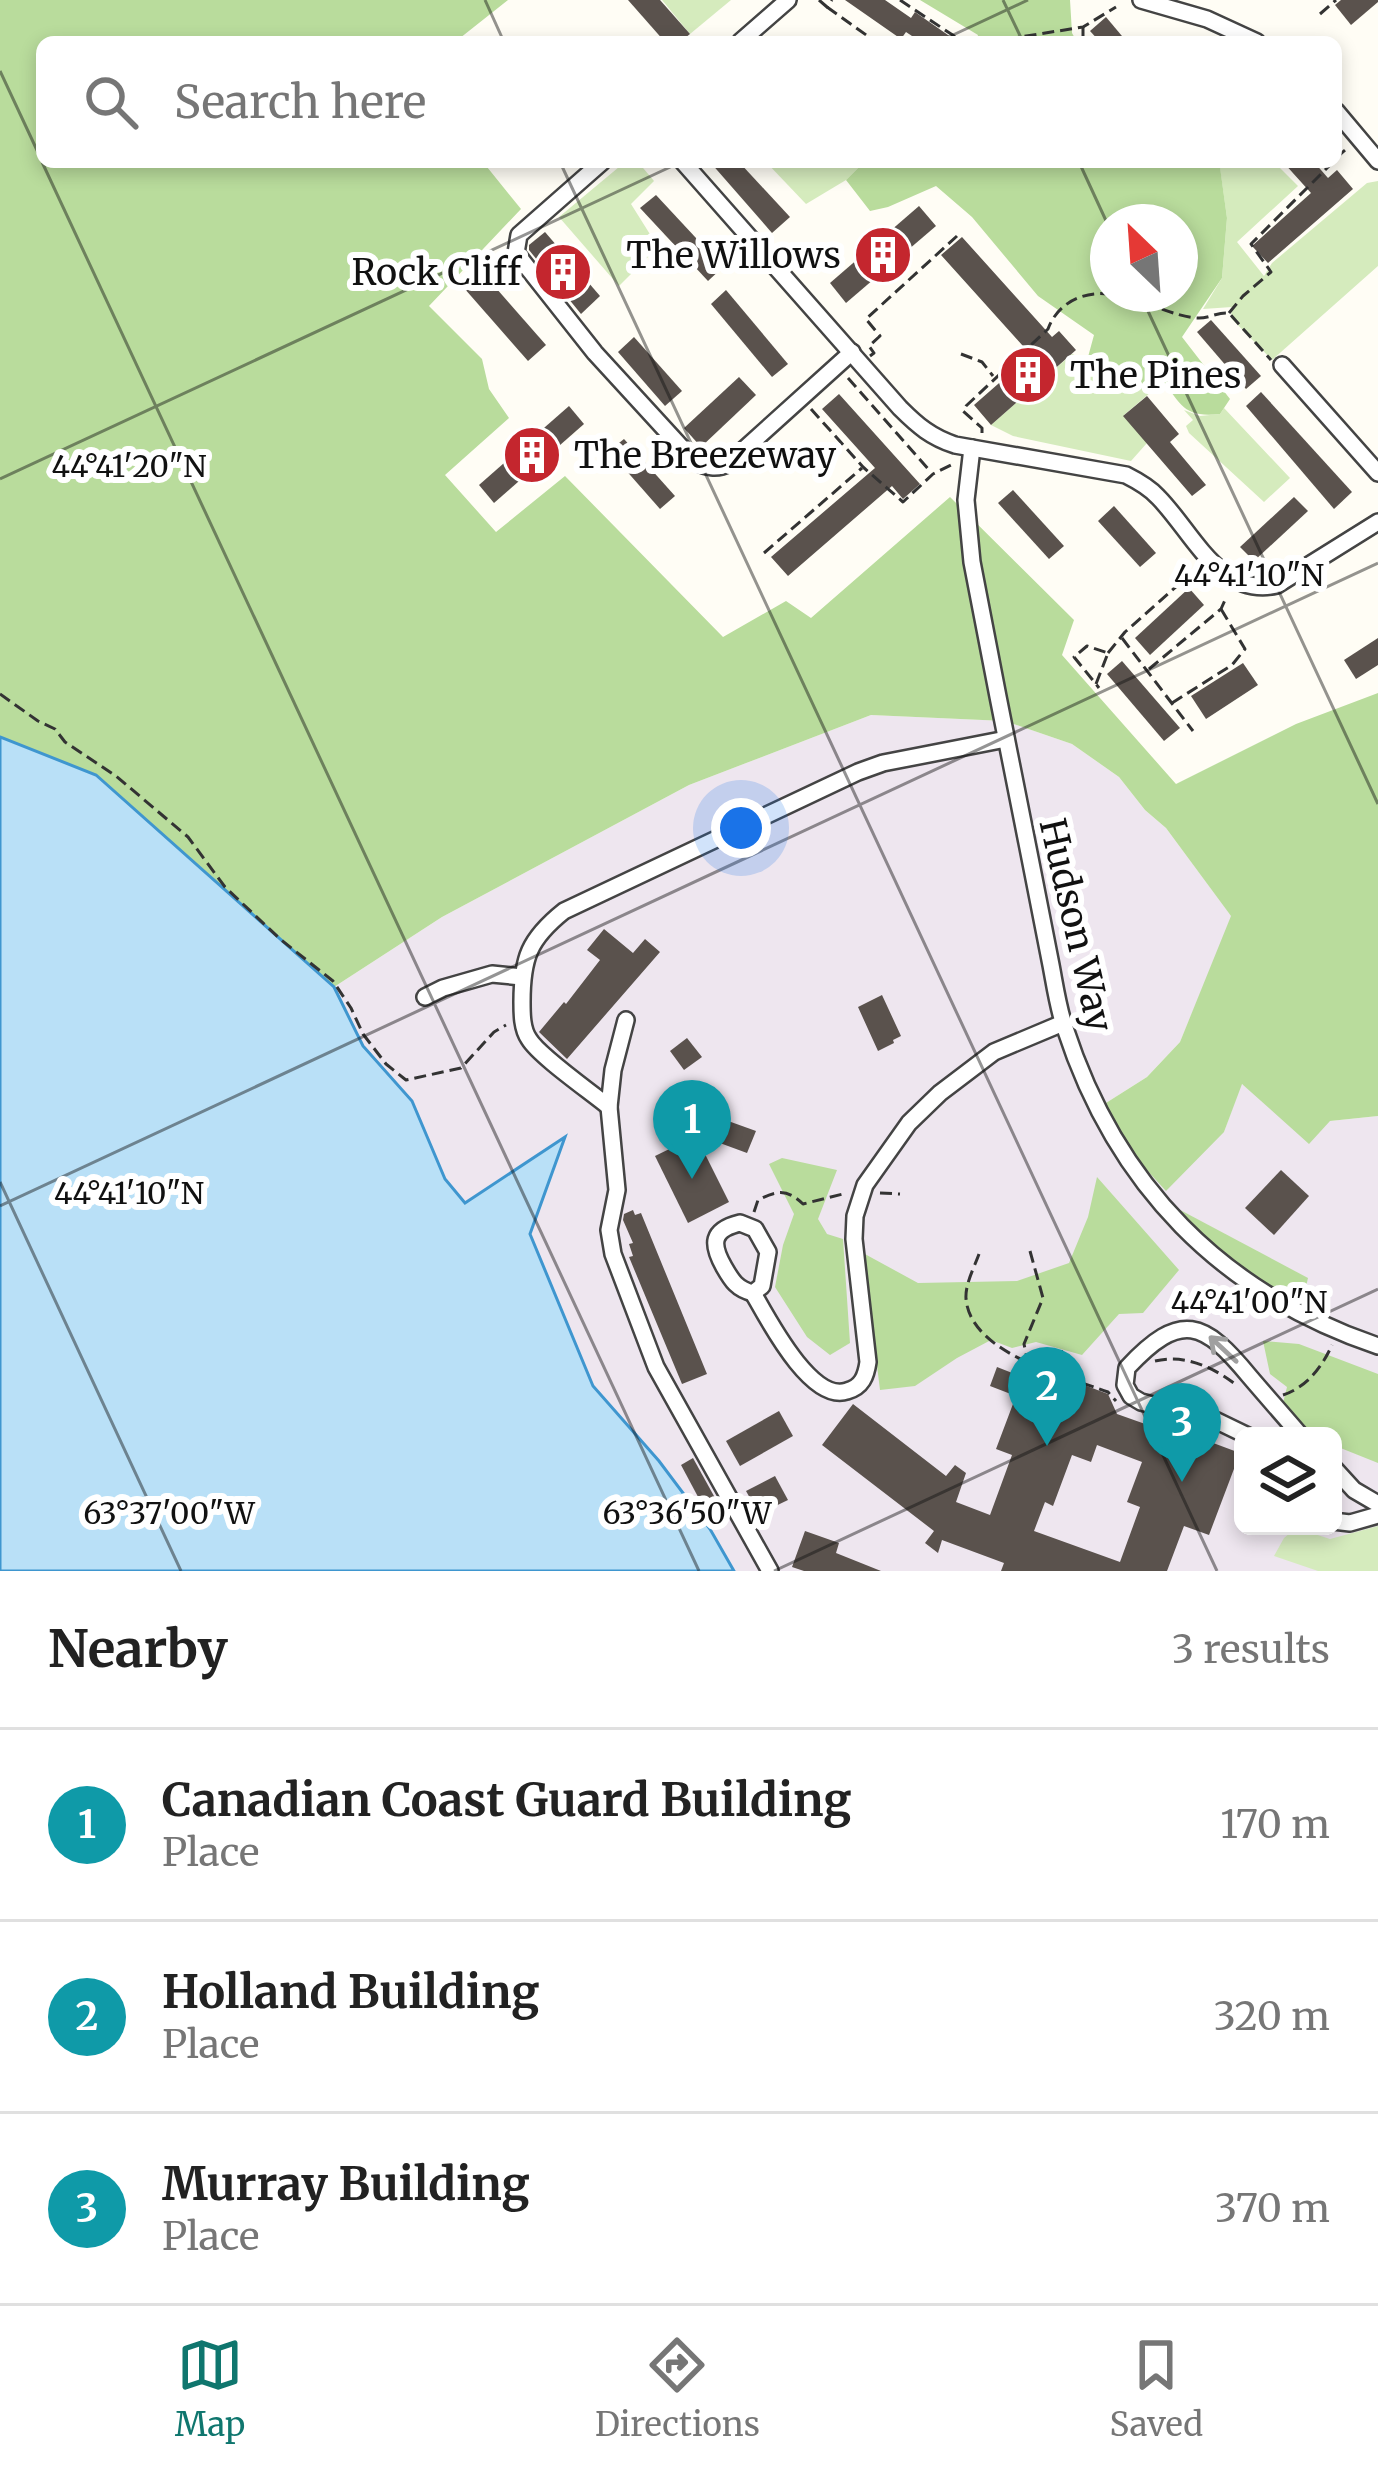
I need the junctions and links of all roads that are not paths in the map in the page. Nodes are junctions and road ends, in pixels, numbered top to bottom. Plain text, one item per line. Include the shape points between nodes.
1 (788, 0) edge
2 (1141, 0) edge
3 (747, 36) edge
4 (1244, 36) edge
5 (1342, 118) edge
6 (1378, 161) edge
7 (595, 168) edge
8 (689, 168) edge
9 (861, 354) junction
10 (1279, 365) road end
11 (977, 449) junction
12 (1378, 473) edge
13 (1378, 522) edge
14 (1006, 739) junction
15 (522, 977) junction
16 (424, 997) dead end
17 (626, 1020) dead end
18 (1063, 1024) junction
19 (609, 1107) junction
20 (753, 1293) junction
21 (1378, 1346) edge
22 (1295, 1427) edge
23 (1234, 1429) edge
24 (1342, 1477) edge
25 (1378, 1504) edge
26 (1378, 1515) edge
27 (1342, 1522) edge
28 (770, 1571) edge

1 - 3 street
2 - 4 street
5 - 6 street
7 - 9 street via 523,232 516,253 694,461 729,463
8 - 9 street
9 - 11 street via 920,429
10 - 12 street
11 - 13 street via 1144,484 1224,574 1247,586 1276,585
11 - 14 street, Hudson Way via 967,529
14 - 15 street via 858,772 564,911 530,947
14 - 18 street, Hudson Way
15 - 16 street via 492,974
15 - 19 street via 527,1037
17 - 19 street
18 - 20 street via 994,1052 940,1093 862,1192 854,1239 868,1362 857,1387 824,1389 788,1352
18 - 21 street, Hudson Way via 1111,1134 1187,1234 1283,1306
19 - 28 street via 616,1190 609,1230 628,1298 656,1366
20 - 20 street via 738,1288 716,1253 727,1226 755,1229 768,1252 762,1286
22 -> 23 street via 1279,1396 1206,1334 1161,1337 1131,1363 1124,1379 1133,1398
24 - 25 street
26 - 27 street

